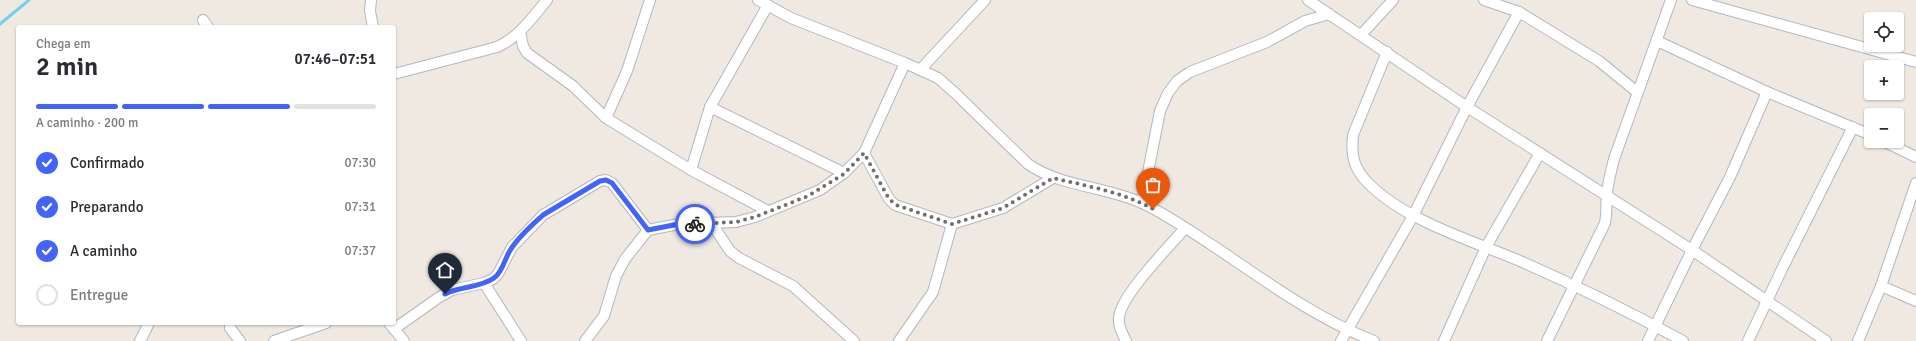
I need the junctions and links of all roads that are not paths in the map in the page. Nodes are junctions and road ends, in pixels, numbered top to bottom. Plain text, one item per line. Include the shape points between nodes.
1 (371, 0) edge
2 (547, 0) edge
3 (650, 0) edge
4 (758, 0) edge
5 (985, 0) edge
6 (1308, 0) edge
7 (1393, 0) edge
8 (1484, 0) edge
9 (1671, 0) edge
10 (1692, 0) edge
11 (768, 5) junction
12 (1519, 12) junction
13 (1329, 14) junction
14 (373, 25) edge
15 (520, 32) junction
16 (1361, 35) junction
17 (1657, 41) junction
18 (1387, 52) junction
19 (1916, 62) edge
20 (906, 63) junction
21 (920, 70) junction
22 (396, 73) edge
23 (1637, 92) junction
24 (1767, 92) junction
25 (710, 107) junction
26 (1467, 107) junction
27 (606, 118) junction
28 (1853, 127) junction
29 (1864, 132) edge
30 (1897, 148) edge
31 (864, 153) junction
32 (1540, 153) junction
33 (1916, 157) edge
34 (692, 170) junction
35 (844, 174) junction
36 (1053, 178) junction
37 (1916, 183) edge
38 (1607, 196) junction
39 (1142, 203) junction
40 (768, 211) junction
41 (1413, 216) junction
42 (712, 224) junction
43 (952, 224) junction
44 (1185, 228) junction
45 (648, 230) junction
46 (1486, 247) junction
47 (1692, 250) junction
48 (484, 283) junction
49 (1574, 285) junction
50 (1881, 286) junction
51 (1767, 301) junction
52 (1916, 301) edge
53 (396, 324) edge
54 (148, 325) edge
55 (230, 325) edge
56 (320, 325) edge
57 (392, 326) edge
58 (1656, 327) junction
59 (1347, 330) junction
60 (237, 340) edge
61 (140, 341) edge
62 (274, 341) edge
63 (404, 341) edge
64 (521, 341) edge
65 (586, 341) edge
66 (854, 341) edge
67 (899, 341) edge
68 (1126, 341) edge
69 (1341, 341) edge
70 (1374, 341) edge
71 (1444, 341) edge
72 (1547, 341) edge
73 (1648, 341) edge
74 (1683, 341) edge
75 (1748, 341) edge
76 (1826, 341) edge
77 (1858, 341) edge

1 - 14 street
2 - 15 street
3 - 27 street via 627,71
4 - 11 street
5 - 21 street
6 - 13 street
7 - 16 street
8 - 12 street
9 - 17 street
10 - 19 street
11 - 20 street via 791,18
11 - 25 street
12 - 23 street via 1599,61
12 - 26 street
13 - 16 street
13 - 39 street via 1299,24 1267,42 1190,72 1177,81 1168,92 1160,111
15 - 22 street via 510,41 497,47
15 - 27 street via 527,53 574,86
16 - 18 street
17 - 23 street
17 - 24 street
18 - 26 street
18 - 41 street via 1353,135 1354,165 1380,194
20 - 21 street
20 - 31 street
21 - 36 street via 938,78 1028,164
23 - 38 street via 1611,171
24 - 28 street
24 - 47 street via 1730,176
25 - 34 street
25 - 35 street
26 - 32 street
26 - 41 street
27 - 34 street
28 - 29 street
28 - 51 street
30 - 33 street
31 - 35 street
31 - 43 street via 889,199 896,205
32 - 38 street
32 - 46 street
34 - 40 street
35 - 40 street via 808,196
36 - 39 street
36 - 43 street via 1003,208
37 - 50 street
38 - 47 street
38 - 49 street via 1605,223
39 - 44 street
40 - 42 street via 736,222
41 - 46 street
41 - 59 street
42 - 45 street via 679,224
42 - 66 street via 730,251 738,258 793,286
43 - 67 street via 933,292
44 - 59 street via 1310,310
44 - 68 street via 1136,286 1121,310 1119,327
45 - 48 street via 612,183 600,181 543,215 512,247 498,274
45 - 65 street via 625,259 616,276 604,316
46 - 49 street
46 - 71 street
47 - 51 street
47 - 58 street
48 - 53 street via 452,290
48 - 64 street
49 - 58 street
49 - 72 street
50 - 52 street
50 - 77 street
51 - 75 street
51 - 76 street
54 - 61 street
55 - 60 street
56 - 62 street
57 - 63 street
58 - 73 street
58 - 74 street
59 - 69 street
59 - 70 street

